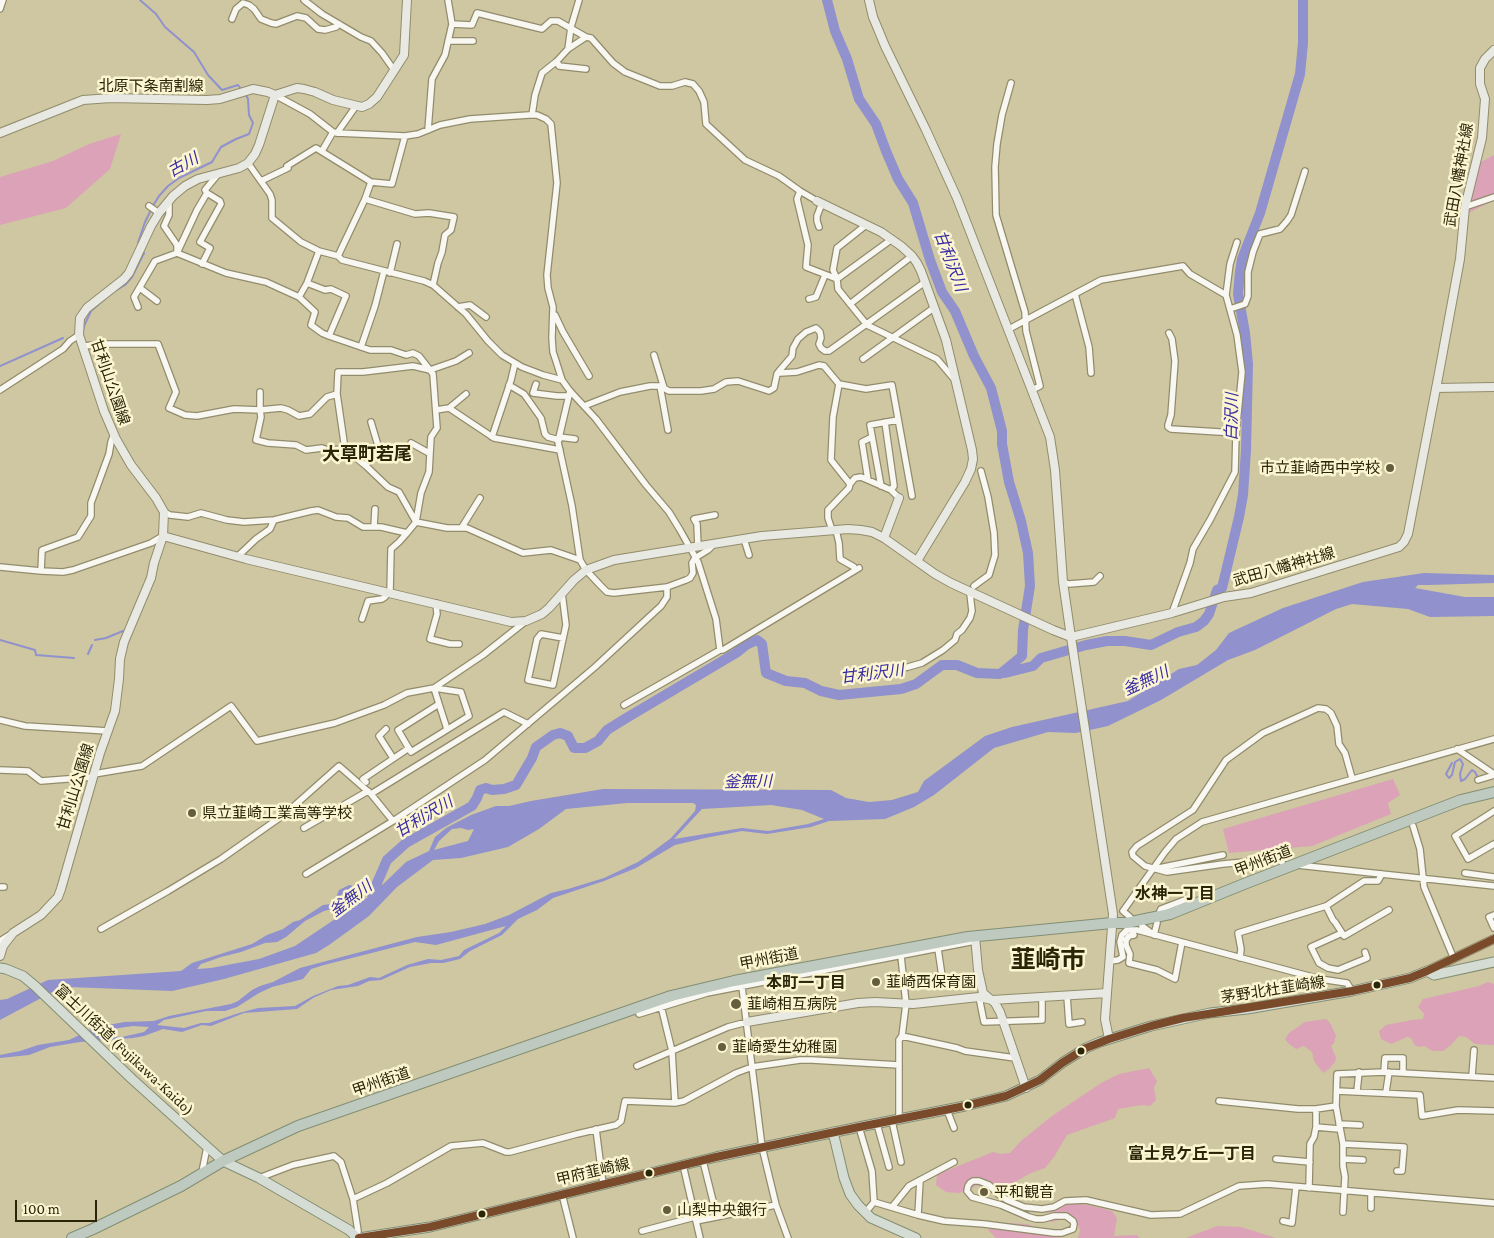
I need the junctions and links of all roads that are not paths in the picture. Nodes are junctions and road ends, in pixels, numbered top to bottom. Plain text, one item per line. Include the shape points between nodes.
1 (3, 0) edge
2 (304, 0) edge
3 (407, 0) edge
4 (448, 0) edge
5 (579, 0) edge
6 (868, 0) edge
7 (0, 9) edge
8 (232, 19) dead end
9 (339, 24) junction
10 (452, 24) junction
11 (571, 27) junction
12 (586, 37) junction
13 (448, 41) junction
14 (472, 41) dead end
15 (568, 49) junction
16 (1494, 50) edge
17 (557, 61) junction
18 (586, 69) dead end
19 (394, 70) junction
20 (1011, 83) dead end
21 (276, 95) junction
22 (356, 106) junction
23 (532, 115) junction
24 (428, 130) junction
25 (335, 132) junction
26 (0, 133) edge
27 (405, 136) junction
28 (322, 152) junction
29 (248, 163) junction
30 (1305, 171) dead end
31 (219, 173) junction
32 (261, 181) junction
33 (371, 182) junction
34 (800, 191) junction
35 (207, 193) junction
36 (1494, 197) edge
37 (365, 199) junction
38 (169, 200) junction
39 (819, 202) junction
40 (149, 206) dead end
41 (1465, 207) junction
42 (157, 212) junction
43 (866, 225) junction
44 (819, 227) dead end
45 (892, 239) junction
46 (1237, 242) dead end
47 (216, 243) dead end
48 (397, 244) dead end
49 (210, 248) junction
50 (319, 251) junction
51 (177, 253) junction
52 (338, 256) junction
53 (912, 256) junction
54 (202, 264) junction
55 (387, 272) junction
56 (825, 274) junction
57 (837, 279) junction
58 (925, 282) junction
59 (307, 283) junction
60 (433, 285) junction
61 (140, 288) junction
62 (1075, 294) junction
63 (1226, 295) junction
64 (299, 297) junction
65 (810, 299) dead end
66 (157, 301) dead end
67 (850, 304) junction
68 (138, 307) dead end
69 (458, 307) junction
70 (935, 308) junction
71 (1230, 309) junction
72 (553, 310) junction
73 (486, 317) dead end
74 (1027, 320) junction
75 (867, 325) junction
76 (1009, 329) junction
77 (1169, 334) dead end
78 (79, 335) junction
79 (329, 336) junction
80 (893, 338) junction
81 (84, 346) junction
82 (361, 347) junction
83 (469, 353) dead end
84 (654, 355) dead end
85 (950, 358) junction
86 (863, 359) dead end
87 (937, 359) junction
88 (515, 363) junction
89 (430, 370) junction
90 (1090, 373) dead end
91 (778, 374) junction
92 (589, 376) dead end
93 (562, 380) junction
94 (955, 380) junction
95 (536, 384) dead end
96 (839, 384) junction
97 (509, 386) junction
98 (1494, 387) edge
99 (662, 388) junction
100 (1436, 388) junction
101 (0, 390) edge
102 (1032, 390) junction
103 (260, 392) dead end
104 (569, 393) junction
105 (337, 394) junction
106 (466, 394) dead end
107 (584, 406) junction
108 (449, 408) junction
109 (260, 410) junction
110 (436, 410) junction
111 (898, 420) junction
112 (371, 422) dead end
113 (885, 422) junction
114 (668, 430) dead end
115 (1236, 432) junction
116 (114, 434) junction
117 (492, 437) junction
118 (872, 437) junction
119 (559, 438) junction
120 (574, 439) dead end
121 (411, 443) dead end
122 (345, 449) junction
123 (560, 450) junction
124 (429, 453) junction
125 (366, 466) junction
126 (981, 471) dead end
127 (868, 480) junction
128 (850, 484) junction
129 (881, 486) junction
130 (891, 490) junction
131 (912, 496) dead end
132 (480, 498) dead end
133 (899, 498) joint
134 (374, 509) dead end
135 (164, 512) junction
136 (715, 516) dead end
137 (274, 520) junction
138 (416, 522) junction
139 (374, 527) junction
140 (462, 527) junction
141 (834, 530) junction
142 (407, 533) junction
143 (163, 536) junction
144 (884, 538) junction
145 (744, 539) junction
146 (714, 544) junction
147 (698, 546) junction
148 (689, 548) junction
149 (749, 555) dead end
150 (237, 557) junction
151 (695, 558) junction
152 (580, 560) junction
153 (917, 561) junction
154 (0, 566) edge
155 (586, 570) junction
156 (41, 571) junction
157 (1100, 576) dead end
158 (1063, 582) junction
159 (667, 586) junction
160 (974, 586) dead end
161 (388, 592) junction
162 (562, 593) junction
163 (970, 594) dead end
164 (436, 603) junction
165 (1172, 613) junction
166 (362, 619) dead end
167 (526, 621) junction
168 (563, 638) junction
169 (1072, 640) junction
170 (459, 644) dead end
171 (720, 650) junction
172 (875, 673) dead end
173 (434, 688) junction
174 (439, 704) junction
175 (624, 705) dead end
176 (0, 720) edge
177 (528, 724) junction
178 (386, 729) dead end
179 (447, 729) junction
180 (108, 731) junction
181 (1494, 739) edge
182 (409, 748) junction
183 (1457, 749) junction
184 (393, 758) junction
185 (0, 770) edge
186 (1494, 774) edge
187 (94, 776) junction
188 (1352, 778) junction
189 (1478, 780) dead end
190 (366, 782) dead end
191 (1494, 792) edge
192 (369, 793) junction
193 (1494, 811) edge
194 (393, 821) junction
195 (1413, 826) dead end
196 (304, 828) dead end
197 (1494, 844) edge
198 (1223, 855) dead end
199 (1282, 862) dead end
200 (1294, 865) junction
201 (1154, 869) junction
202 (1465, 873) dead end
203 (306, 874) dead end
204 (1382, 874) junction
205 (1494, 877) edge
206 (1424, 879) junction
207 (1494, 886) edge
208 (1190, 898) dead end
209 (1326, 906) junction
210 (1389, 910) dead end
211 (1160, 911) dead end
212 (1494, 915) edge
213 (1130, 917) dead end
214 (1113, 919) junction
215 (1157, 923) dead end
216 (1142, 926) dead end
217 (1494, 928) edge
218 (101, 929) dead end
219 (13, 933) junction
220 (1342, 933) junction
221 (1134, 935) dead end
222 (1154, 935) junction
223 (975, 939) junction
224 (0, 940) edge
225 (1494, 940) edge
226 (1182, 942) junction
227 (1124, 945) junction
228 (938, 949) junction
229 (1365, 952) dead end
230 (0, 956) edge
231 (901, 956) junction
232 (1240, 958) junction
233 (1454, 959) junction
234 (1110, 961) junction
235 (1494, 962) edge
236 (0, 968) edge
237 (1338, 970) junction
238 (1427, 971) junction
239 (942, 976) dead end
240 (1341, 982) junction
241 (742, 987) junction
242 (1352, 991) junction
243 (1107, 993) junction
244 (1067, 996) junction
245 (979, 997) junction
246 (1042, 997) junction
247 (992, 1000) junction
248 (906, 1004) junction
249 (661, 1006) junction
250 (639, 1014) dead end
251 (1004, 1021) junction
252 (747, 1022) junction
253 (1082, 1022) dead end
254 (902, 1036) junction
255 (1109, 1039) junction
256 (1474, 1050) dead end
257 (672, 1052) junction
258 (1015, 1058) junction
259 (899, 1065) junction
260 (637, 1066) dead end
261 (752, 1067) junction
262 (1359, 1072) junction
263 (1386, 1072) junction
264 (1403, 1072) junction
265 (1472, 1076) junction
266 (1494, 1078) edge
267 (1026, 1088) junction
268 (1336, 1091) junction
269 (1357, 1091) junction
270 (1386, 1092) junction
271 (1220, 1101) dead end
272 (675, 1103) junction
273 (1336, 1106) junction
274 (1316, 1109) junction
275 (947, 1110) junction
276 (1494, 1111) edge
277 (896, 1121) junction
278 (877, 1124) junction
279 (1360, 1125) dead end
280 (1339, 1126) junction
281 (859, 1127) junction
282 (1316, 1127) junction
283 (954, 1128) dead end
284 (596, 1129) junction
285 (833, 1132) junction
286 (1343, 1144) junction
287 (207, 1147) junction
288 (762, 1147) junction
289 (1276, 1159) dead end
290 (1343, 1159) junction
291 (1363, 1160) dead end
292 (223, 1161) junction
293 (703, 1161) junction
294 (901, 1162) dead end
295 (954, 1162) dead end
296 (1310, 1162) junction
297 (684, 1165) junction
298 (889, 1167) dead end
299 (1397, 1171) dead end
300 (202, 1174) junction
301 (259, 1178) junction
302 (920, 1180) junction
303 (603, 1184) junction
304 (1296, 1187) junction
305 (1309, 1188) junction
306 (1345, 1191) junction
307 (1371, 1193) junction
308 (562, 1194) junction
309 (354, 1199) junction
310 (874, 1202) junction
311 (1494, 1203) edge
312 (776, 1205) junction
313 (892, 1207) junction
314 (1371, 1208) dead end
315 (1343, 1212) dead end
316 (865, 1213) junction
317 (918, 1215) junction
318 (717, 1217) junction
319 (696, 1219) junction
320 (1283, 1221) dead end
321 (642, 1230) dead end
322 (912, 1237) edge
323 (72, 1238) edge
324 (358, 1238) edge
325 (573, 1238) edge
326 (700, 1238) edge
327 (788, 1238) edge

1 - 7 street
2 - 9 street
3 - 19 street via 404,55
4 - 10 street
5 - 11 street
6 - 76 street via 885,46 957,198
8 - 9 street via 243,3 254,9 261,19 271,23 297,16 306,18 318,29
9 - 19 street via 371,41
10 - 11 street via 472,25 477,13 542,29 551,20
10 - 13 street
11 - 12 street
11 - 15 street
12 - 15 street
12 - 34 street via 591,38 625,72 660,86 693,84 704,102 706,124 745,160 779,176
13 - 14 street
13 - 24 street via 445,55 432,79
15 - 17 street
16 - 41 street, 武田八幡神社線 via 1480,68 1480,84 1485,99 1482,138
17 - 18 street via 559,66
17 - 23 street via 542,73
19 - 22 street via 370,104
20 - 74 street via 1002,115 995,167 996,215
21 - 22 street via 297,88
21 - 25 street
21 - 26 street, 北原下条南割線 via 253,90 207,100 83,100
21 - 29 street via 259,145
22 - 25 street
23 - 24 street via 470,118
23 - 72 street via 546,119 552,130 557,183 547,275
24 - 27 street
25 - 27 street
25 - 28 street
27 - 33 street via 392,184
28 - 32 street via 316,148
28 - 33 street
29 - 31 street, 甘利山公園線
29 - 32 street
30 - 71 street via 1287,222 1280,229 1260,234 1253,252 1248,296 1244,304
31 - 35 street via 205,190
31 - 38 street, 甘利山公園線 via 185,186
32 - 50 street via 272,200 272,218 301,242
33 - 37 street
34 - 39 street
34 - 56 street via 797,199 808,245 806,267
35 - 49 street via 220,200 221,204 200,242
35 - 51 street
36 - 41 street
37 - 52 street
37 - 60 street via 415,214 454,217 451,230 445,235
38 - 42 street, 甘利山公園線
38 - 51 street via 169,215 164,226 177,245
39 - 43 street
39 - 44 street via 816,216
40 - 42 street
41 - 100 street, 武田八幡神社線 via 1460,259
42 - 78 street, 甘利山公園線 via 129,273 83,312
43 - 45 street
43 - 57 street via 836,248 833,270
45 - 53 street
45 - 57 street
46 - 63 street
47 - 49 street
48 - 55 street
49 - 54 street
50 - 52 street
50 - 59 street
51 - 54 street
51 - 61 street via 155,261
52 - 55 street via 342,260
53 - 58 street
53 - 67 street
54 - 64 street via 226,274 266,282
55 - 60 street
55 - 82 street
56 - 57 street
56 - 65 street via 816,297
57 - 67 street via 838,289
58 - 70 street
58 - 75 street
59 - 64 street
59 - 79 street via 346,296
60 - 69 street
61 - 66 street
61 - 68 street via 134,296
62 - 63 street via 1101,280 1183,266 1190,274
62 - 74 street
62 - 90 street via 1089,347
63 - 71 street
64 - 79 street via 315,312 311,325
67 - 75 street
69 - 73 street via 470,305
69 - 88 street via 502,356
70 - 80 street
70 - 85 street
71 - 115 street via 1242,372
72 - 92 street
72 - 93 street via 553,352
74 - 76 street
74 - 102 street via 1026,331 1040,386
75 - 80 street
75 - 91 street via 829,351 819,344 820,332 816,328 811,330 798,339 792,356
76 - 102 street
77 - 115 street via 1175,361 1168,427
78 - 81 street, 甘利山公園線
78 - 101 street
79 - 82 street
80 - 86 street
80 - 87 street
81 - 109 street via 158,344 176,392 169,408 186,415 234,409
81 - 116 street, 甘利山公園線
82 - 89 street via 413,354 419,356
83 - 89 street
84 - 99 street
85 - 87 street
85 - 94 street
87 - 94 street
88 - 93 street
88 - 97 street
89 - 105 street via 413,366 338,372
89 - 110 street
91 - 96 street via 818,365 824,366
91 - 99 street via 774,388 769,391 734,380 701,391 677,392
93 - 104 street
94 - 153 street via 972,450 971,469
95 - 104 street via 533,393 557,396
96 - 111 street via 866,389 892,385
96 - 128 street via 831,460
97 - 117 street
97 - 119 street via 524,394 541,418 546,434
98 - 100 street
99 - 107 street via 650,386 620,392
99 - 114 street
100 - 165 street, 武田八幡神社線 via 1408,534 1399,547 1251,593 1224,597
102 - 158 street via 1053,450
103 - 109 street
104 - 107 street
104 - 119 street
105 - 109 street via 327,397 304,416 281,408
105 - 122 street
106 - 108 street
107 - 148 street via 669,512
108 - 110 street
108 - 117 street
109 - 122 street via 256,440 296,445 306,450
110 - 124 street via 437,428 431,437
111 - 113 street
111 - 131 street
112 - 125 street via 379,448 372,453
113 - 118 street via 870,425
113 - 130 street via 894,486
115 - 165 street via 1235,472 1193,549
116 - 135 street, 甘利山公園線
116 - 156 street via 91,504 92,516 78,537 42,550
117 - 123 street
118 - 127 street via 862,442
118 - 129 street
119 - 120 street
119 - 123 street
121 - 124 street
122 - 125 street
123 - 152 street
124 - 138 street via 428,472
125 - 138 street via 388,487 399,492
126 - 160 street via 988,497 995,555 989,575
127 - 128 street via 855,478
127 - 129 street
128 - 141 street via 828,510
129 - 130 street
130 - 133 street
132 - 140 street
133 - 144 street
134 - 139 street
135 - 137 street via 188,517 201,513 244,522
135 - 143 street, 甘利山公園線
136 - 147 street via 694,519
137 - 139 street via 318,510 348,518 363,527
137 - 150 street via 270,529
138 - 140 street via 447,528
138 - 142 street
139 - 142 street
140 - 152 street via 523,553 551,550
141 - 144 street via 861,530
141 - 145 street
141 - 171 street via 840,559 857,569
142 - 161 street via 391,549
143 - 150 street
143 - 156 street via 73,570
143 - 180 street, 甘利山公園線 via 124,642 116,704
144 - 153 street
145 - 146 street
145 - 149 street
146 - 147 street
146 - 151 street
147 - 148 street
148 - 151 street
148 - 155 street via 614,560
150 - 161 street
151 - 159 street via 690,578
151 - 171 street via 716,619
152 - 155 street
153 - 169 street via 951,583
154 - 156 street
155 - 159 street via 607,592
155 - 162 street
157 - 158 street via 1094,582
158 - 169 street
159 - 177 street via 667,596 661,606
161 - 164 street
161 - 166 street via 382,599 368,601
162 - 167 street via 542,614
162 - 168 street via 566,625
163 - 172 street via 970,618 955,640 943,650 922,663
164 - 167 street via 511,622
164 - 170 street via 437,614 430,638
165 - 169 street, 武田八幡神社線
167 - 173 street
168 - 168 street via 553,685 528,680 537,639 542,634
169 - 214 street
171 - 175 street
173 - 174 street
173 - 179 street via 461,692 469,716
173 - 187 street via 407,693 335,723 257,741 231,706 142,766
174 - 179 street
174 - 182 street via 398,730
176 - 180 street via 25,726
177 - 192 street via 504,712
177 - 194 street via 485,760
178 - 184 street via 379,736
179 - 182 street via 411,752
180 - 187 street, 甘利山公園線
181 - 183 street
182 - 184 street
183 - 186 street
183 - 188 street
184 - 190 street via 362,779
185 - 187 street via 28,771 41,781
186 - 189 street
187 - 219 street, 甘利山公園線 via 58,897 41,915
188 - 201 street via 1202,822 1176,840
188 - 201 street via 1336,726 1326,709 1318,708 1290,720 1263,733 1226,760 1192,810 1137,846 1133,856
191 - 200 highway, 甲州街道 via 1461,800
192 - 194 street
192 - 196 street
192 - 218 street via 338,766 286,814 221,859
193 - 197 street via 1454,836 1468,859
194 - 203 street
195 - 206 street
198 - 201 street
199 - 201 street via 1231,863 1167,872
200 - 204 street
200 - 214 highway, 甲州街道 via 1170,914 1126,923
201 - 213 street via 1123,911
202 - 205 street
204 - 206 street
204 - 209 street via 1378,881 1364,881
206 - 207 street
206 - 233 street via 1424,888
208 - 211 street
209 - 220 street
209 - 232 street via 1238,933
210 - 220 street via 1344,936
212 - 217 street via 1489,917
214 - 223 highway, 甲州街道
214 - 234 street
215 - 222 street
216 - 222 street
219 - 224 street
219 - 230 street, 甘利山公園線
220 - 237 street via 1311,947 1319,963
221 - 227 street via 1129,936
222 - 226 street
222 - 227 street via 1127,930 1120,942
223 - 228 street
223 - 247 street via 983,993
223 - 292 highway, 甲州街道 via 734,981 671,996 298,1126
225 - 233 street
226 - 227 street via 1175,979 1157,970 1129,963 1130,954
226 - 232 street
227 - 234 street via 1122,957
228 - 231 street
228 - 239 street
229 - 237 street via 1367,958
231 - 241 street
231 - 248 street
232 - 240 street via 1320,980
233 - 238 street
234 - 243 street
235 - 238 main road, 茅野北杜韮崎線 via 1434,975
236 - 287 main road, 富士川街道 (Fujikawa-Kaido) via 23,976 50,999
237 - 240 street
238 - 242 main road, 茅野北杜韮崎線
240 - 242 street via 1347,983
241 - 249 street
241 - 252 street
242 - 255 main road, 茅野北杜韮崎線 via 1183,1018
243 - 244 street
243 - 255 street via 1104,1019
244 - 246 street
244 - 253 street via 1069,1024
245 - 247 street
245 - 248 street
245 - 251 street via 984,1022
246 - 247 street
246 - 251 street via 1042,1020
247 - 251 street
248 - 252 street via 858,1003
248 - 254 street
249 - 250 street
249 - 257 street
251 - 258 street
252 - 257 street
252 - 261 street
254 - 258 street via 965,1051
254 - 259 street via 899,1040
255 - 267 main road, 茅野北杜韮崎線 via 1086,1048
256 - 265 street
257 - 260 street
257 - 272 street
258 - 267 street
259 - 261 street via 800,1060
259 - 277 street
261 - 272 street
261 - 288 street
262 - 263 street
262 - 268 street via 1337,1074
262 - 269 street
263 - 264 street
263 - 264 street via 1385,1058 1403,1058
263 - 270 street
264 - 265 street
265 - 266 street
267 - 275 main road, 茅野北杜韮崎線
268 - 269 street
268 - 273 street
269 - 270 street
270 - 276 street via 1420,1095 1422,1116 1458,1110
271 - 274 street
272 - 284 street via 624,1101 621,1121 616,1126
273 - 274 street
273 - 280 street
274 - 282 street
275 - 277 main road, 茅野北杜韮崎線
275 - 283 street
277 - 278 main road, 茅野北杜韮崎線
277 - 294 street
278 - 281 main road, 茅野北杜韮崎線
278 - 298 street
279 - 280 street
280 - 282 street
280 - 286 street
281 - 285 main road, 茅野北杜韮崎線
281 - 310 street via 872,1170
282 - 296 street via 1310,1144
284 - 303 street
284 - 309 street via 510,1152 483,1143 452,1146
285 - 288 main road, 甲府韮崎線
285 - 316 main road via 850,1194
286 - 290 street
286 - 299 street via 1404,1147 1402,1171
287 - 292 main road, 富士川街道 (Fujikawa-Kaido)
287 - 300 street
288 - 293 main road, 甲府韮崎線
288 - 312 street
289 - 296 street
290 - 291 street
290 - 306 street
292 - 300 highway, 甲州街道
292 - 301 main road, 富士川街道 (Fujikawa-Kaido)
293 - 297 main road, 甲府韮崎線
293 - 318 street
295 - 302 street
296 - 305 street
297 - 303 main road, 甲府韮崎線
297 - 319 street
300 - 323 highway, 甲州街道
301 - 309 street via 292,1165 334,1156 341,1162
301 - 324 main road, 富士川街道 (Fujikawa-Kaido)
302 - 313 street via 910,1186
302 - 317 street
303 - 308 main road, 甲府韮崎線
304 - 305 street
304 - 317 street via 1239,1186 1180,1214 1151,1215 1086,1200 1065,1201 1054,1207 1024,1207 1001,1196 989,1185 973,1181 967,1191 972,1196 1036,1219 1066,1216 1074,1226 1066,1232 1054,1233 944,1221
304 - 320 street via 1292,1222
305 - 306 street
306 - 307 street
306 - 315 street
307 - 311 street
307 - 314 street
308 - 324 main road, 甲府韮崎線 via 430,1227
308 - 325 street
309 - 324 street
310 - 313 street
310 - 316 street
312 - 318 street
312 - 327 street
313 - 317 street
316 - 322 main road
318 - 319 street
319 - 321 street
319 - 326 street

